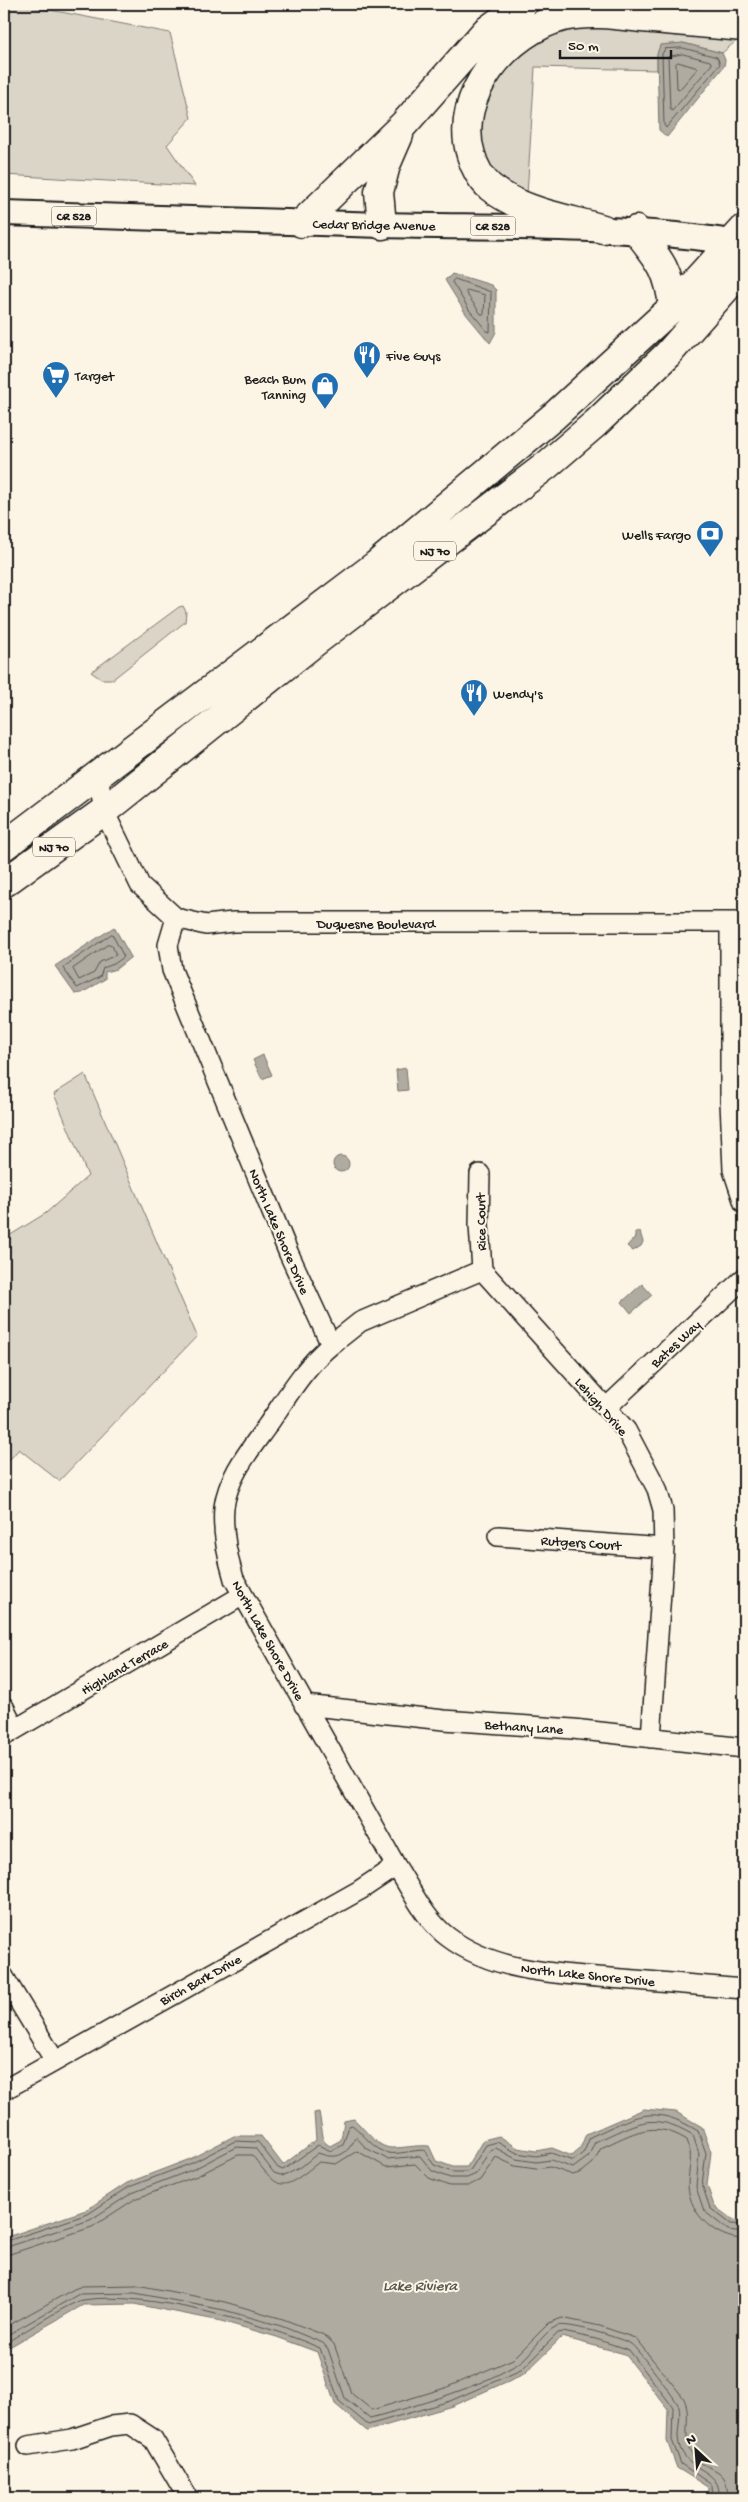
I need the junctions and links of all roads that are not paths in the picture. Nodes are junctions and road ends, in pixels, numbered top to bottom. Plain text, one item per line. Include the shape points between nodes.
1 (523, 4) edge
2 (714, 4) edge
3 (744, 6) edge
4 (744, 27) edge
5 (404, 124) junction
6 (4, 213) edge
7 (302, 223) junction
8 (382, 225) junction
9 (603, 229) junction
10 (636, 230) junction
11 (740, 238) edge
12 (744, 268) edge
13 (673, 307) junction
14 (98, 776) junction
15 (104, 811) junction
16 (4, 846) edge
17 (4, 883) edge
18 (176, 918) junction
19 (737, 922) edge
20 (480, 1174) dead end
21 (744, 1203) edge
22 (482, 1270) junction
23 (744, 1278) edge
24 (331, 1344) junction
25 (606, 1408) junction
26 (498, 1536) dead end
27 (664, 1548) junction
28 (243, 1595) junction
29 (304, 1705) junction
30 (4, 1706) edge
31 (9, 1732) edge
32 (650, 1738) junction
33 (744, 1748) edge
34 (396, 1866) junction
35 (4, 1977) edge
36 (744, 1989) edge
37 (55, 2061) junction
38 (4, 2090) edge
39 (28, 2446) dead end
40 (188, 2498) edge

1 - 5 highway via 486,32
2 - 3 highway
4 - 9 highway via 594,14 563,17 536,27 512,44 492,66 476,91 469,116 467,144 474,165 489,186 517,204
5 - 7 highway
5 - 8 highway via 378,192
6 - 7 main road, Cedar Bridge Avenue / CR 528
7 - 8 main road, Cedar Bridge Avenue / CR 528
8 - 9 main road, Cedar Bridge Avenue / CR 528
9 - 10 main road, Cedar Bridge Avenue / CR 528
10 - 11 main road, Cedar Bridge Avenue / CR 528
10 - 13 highway via 664,267
11 - 13 highway, NJ 70
12 - 15 highway, NJ 70 via 668,354 547,465 315,642
13 - 14 highway, NJ 70 via 554,416 376,565
14 - 15 street, Duquesne Boulevard
14 - 16 highway, NJ 70
15 - 17 highway, NJ 70
15 - 18 street, Duquesne Boulevard via 140,886
18 - 19 street, Duquesne Boulevard via 206,925 233,922
18 - 24 street, North Lake Shore Drive via 168,945 172,970 289,1254
19 - 21 street via 730,1102 733,1170
20 - 22 street, Rice Court via 478,1226
22 - 24 street via 360,1322
22 - 25 street, Lehigh Drive
23 - 25 street, Bates Way
24 - 28 street, North Lake Shore Drive via 286,1397 236,1470 224,1506 226,1553
25 - 27 street, Lehigh Drive via 626,1430 657,1490 663,1510
26 - 27 street, Rutgers Court
27 - 32 street, Lehigh Drive
28 - 29 street, North Lake Shore Drive
28 - 31 street, Highland Terrace
29 - 32 street, Bethany Lane
29 - 34 street, North Lake Shore Drive
30 - 31 street
32 - 33 street, Bethany Lane
34 - 36 street, North Lake Shore Drive via 424,1910 446,1936 470,1950 508,1965 560,1974
34 - 37 street, Birch Bark Drive via 360,1890
35 - 37 street
37 - 38 street, Birch Bark Drive
39 - 40 street via 130,2424 153,2440

